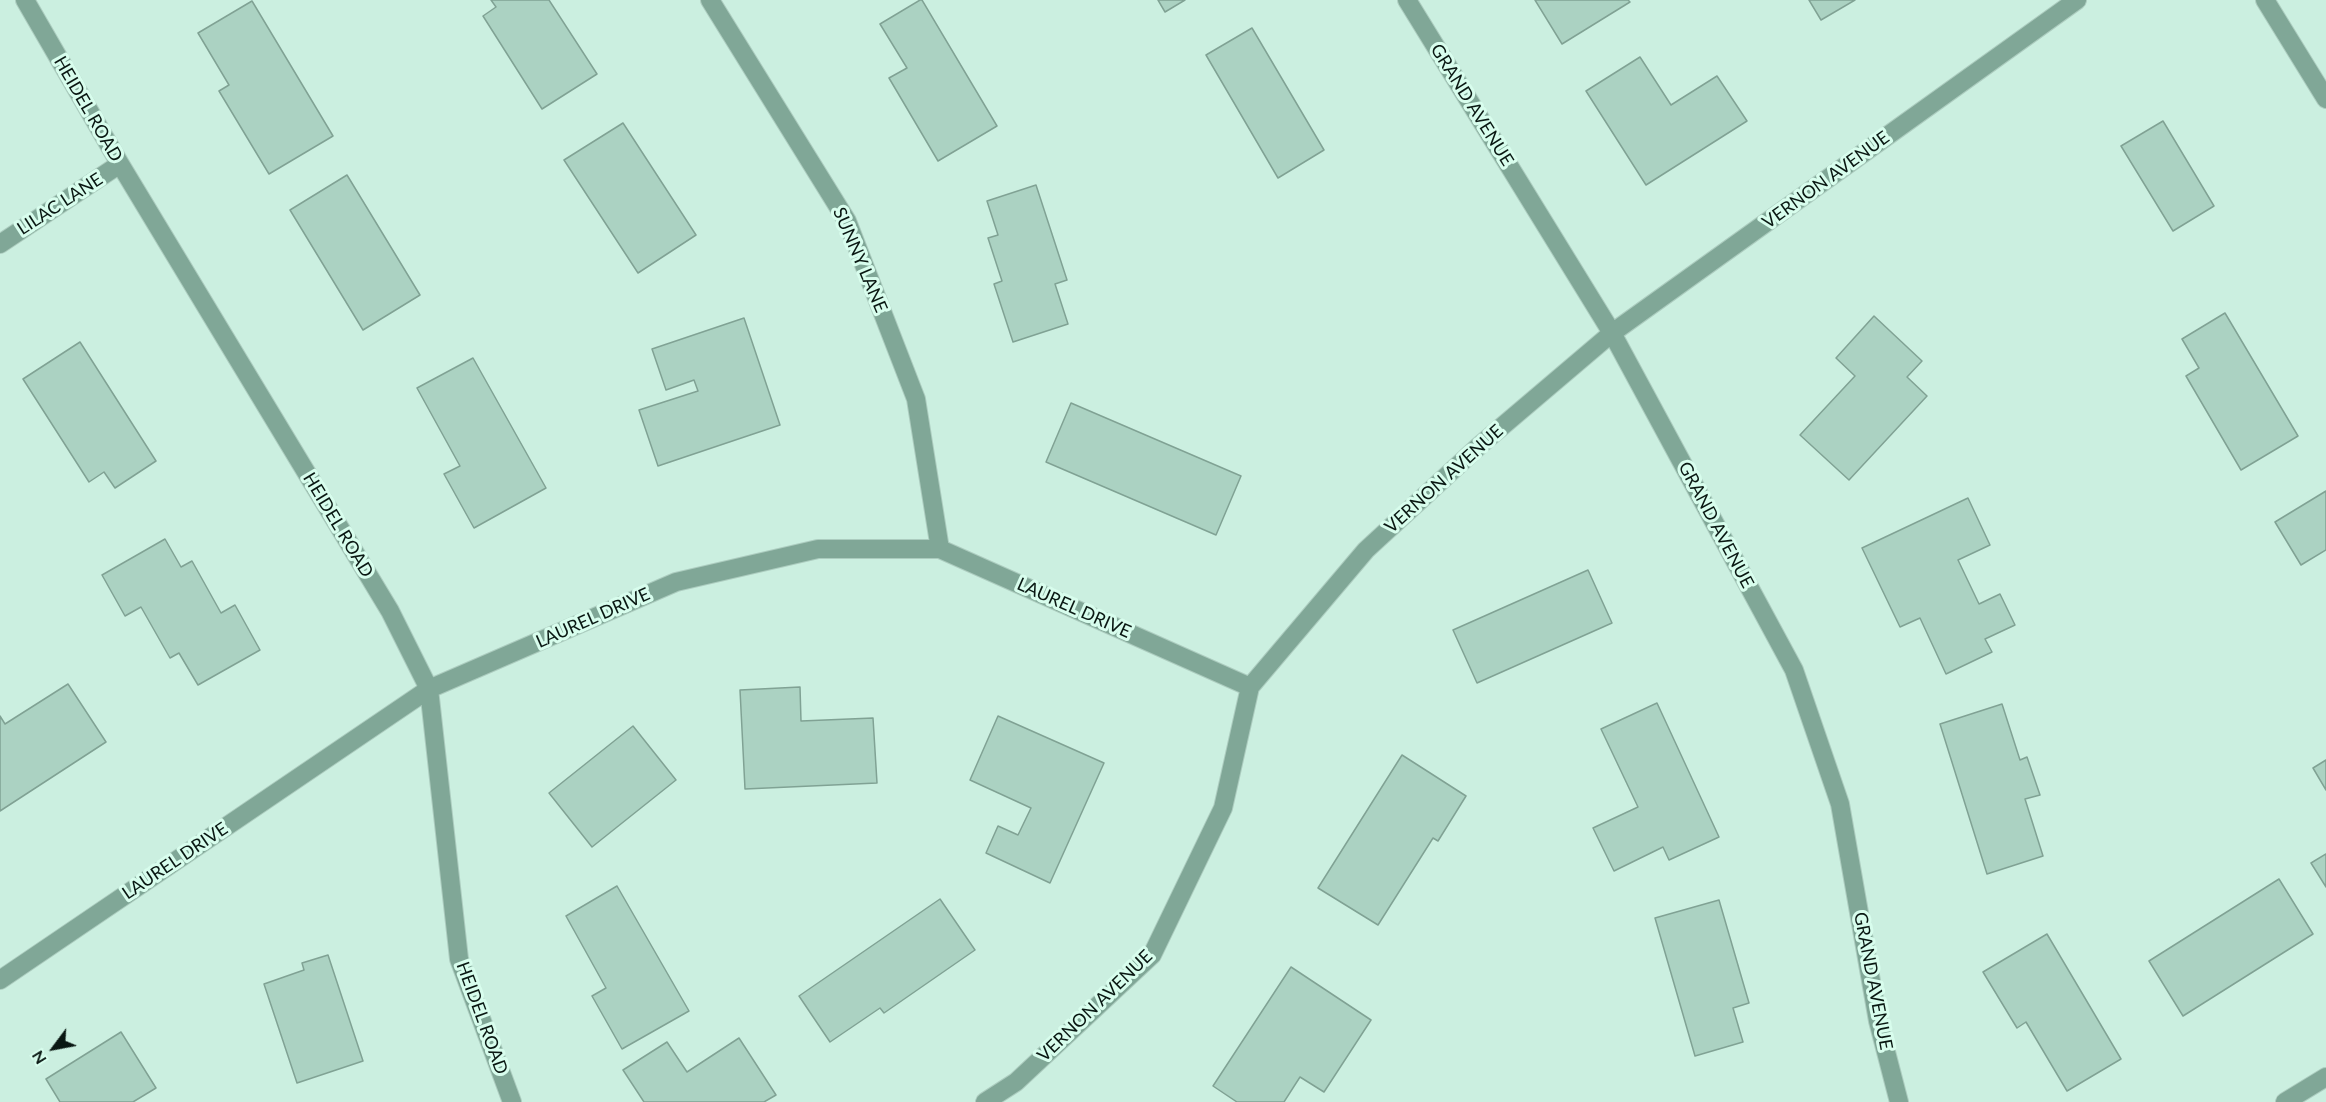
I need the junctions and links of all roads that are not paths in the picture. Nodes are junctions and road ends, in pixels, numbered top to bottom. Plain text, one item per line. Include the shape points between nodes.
1 (25, 0) edge
2 (710, 0) edge
3 (1407, 0) edge
4 (2078, 0) edge
5 (2265, 0) edge
6 (2326, 99) edge
7 (120, 164) junction
8 (0, 244) edge
9 (1612, 333) junction
10 (940, 549) junction
11 (1250, 687) junction
12 (429, 689) junction
13 (0, 980) edge
14 (2326, 1077) edge
15 (512, 1102) edge
16 (985, 1102) edge
17 (1899, 1102) edge
18 (2285, 1102) edge

1 - 7 street, HEIDEL ROAD
2 - 10 street, SUNNY LANE via 847,221 916,399
3 - 9 street, GRAND AVENUE
4 - 9 street, VERNON AVENUE
5 - 6 street
7 - 8 street, LILAC LANE
7 - 12 street, HEIDEL ROAD via 384,600
9 - 11 street, VERNON AVENUE via 1366,549
9 - 17 street, GRAND AVENUE via 1794,670 1840,804 1878,1021
10 - 11 street, LAUREL DRIVE
10 - 12 street, LAUREL DRIVE via 818,549 676,582
11 - 16 street, VERNON AVENUE via 1223,808 1152,955 1016,1082
12 - 13 street, LAUREL DRIVE
12 - 15 street, HEIDEL ROAD via 459,959
14 - 18 street

